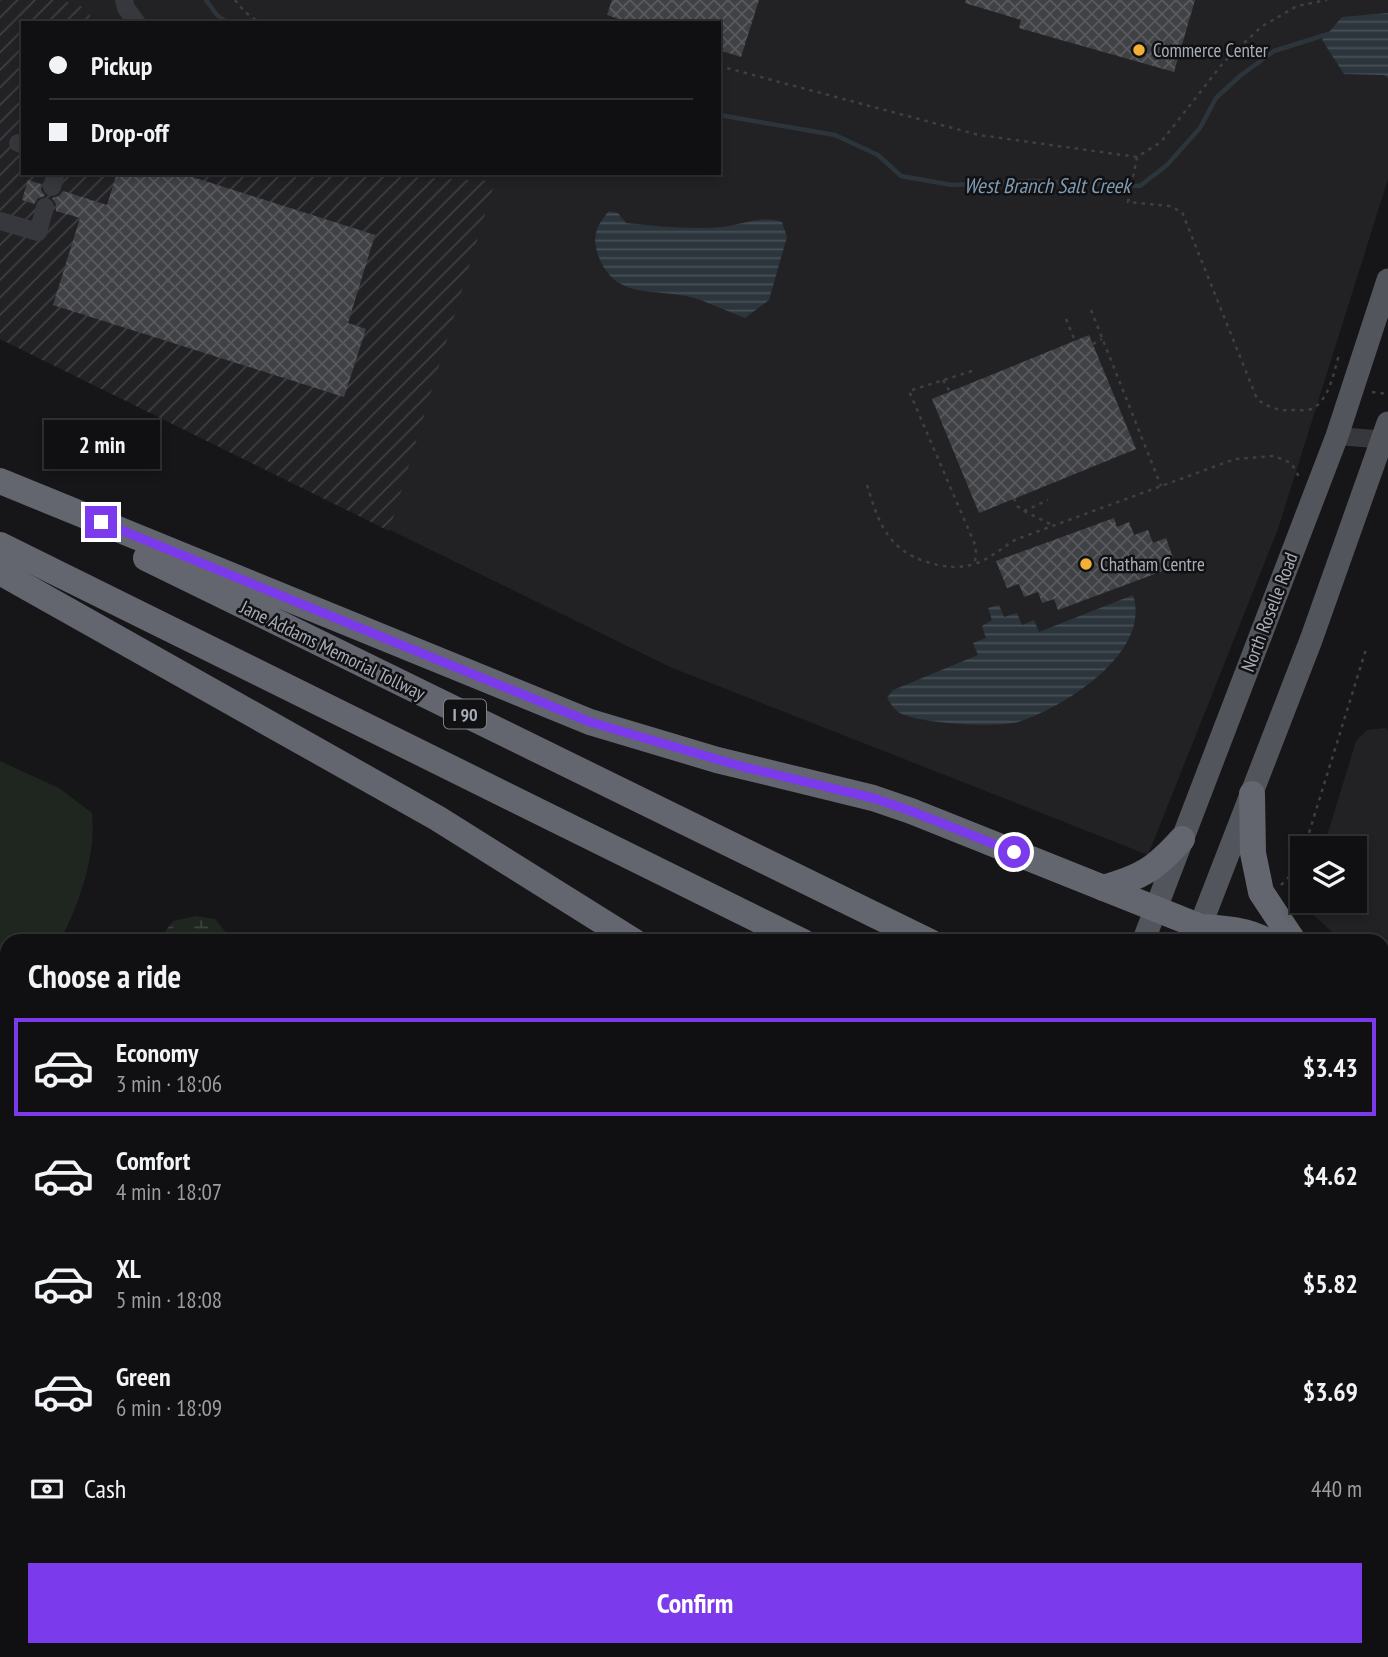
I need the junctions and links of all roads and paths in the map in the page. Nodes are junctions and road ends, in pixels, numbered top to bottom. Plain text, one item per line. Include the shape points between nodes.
1 (124, 0) edge
2 (235, 0) edge
3 (1327, 0) edge
4 (136, 21) edge
5 (257, 21) edge
6 (721, 67) edge
7 (1137, 157) junction
8 (45, 207) dead end
9 (0, 220) edge
10 (1388, 280) edge
11 (1091, 310) dead end
12 (1066, 319) dead end
13 (1102, 340) junction
14 (1074, 341) dead end
15 (1093, 344) dead end
16 (1339, 355) dead end
17 (972, 372) dead end
18 (943, 380) junction
19 (950, 392) dead end
20 (1386, 434) edge
21 (1337, 436) junction
22 (0, 481) edge
23 (867, 485) dead end
24 (0, 487) edge
25 (1161, 487) junction
26 (1298, 490) dead end
27 (1014, 498) dead end
28 (1048, 499) dead end
29 (1024, 510) junction
30 (1054, 526) junction
31 (0, 545) edge
32 (975, 563) junction
33 (0, 572) edge
34 (1367, 646) dead end
35 (1252, 794) junction
36 (1308, 836) edge
37 (1182, 839) junction
38 (1290, 876) edge
39 (1103, 888) junction
40 (1276, 890) dead end
41 (1156, 909) junction
42 (622, 934) edge
43 (787, 934) edge
44 (914, 934) edge
45 (1146, 934) edge
46 (1197, 934) edge
47 (1252, 934) edge
48 (1289, 934) edge

1 - 4 street
2 - 5 path
3 - 7 path via 1297,6 1261,27 1223,63 1161,142
6 - 7 path via 979,135
7 - 16 path via 1128,202 1169,206 1182,212 1257,398 1268,407 1285,411 1310,410 1321,401
8 - 9 street via 38,232
10 - 21 main road, North Roselle Road
11 - 13 path
12 - 14 path
13 - 15 path
13 - 25 path
17 - 18 path
18 - 19 path
18 - 32 path via 909,391 976,547
20 - 21 street
20 - 35 main road
21 - 37 main road, North Roselle Road
22 - 39 highway via 590,722 740,766 873,798
23 - 32 path via 885,532 902,552 949,569
24 - 44 highway, Jane Addams Memorial Tollway / I 90
25 - 26 path via 1234,459 1274,456 1291,463 1301,479
25 - 30 path
27 - 29 path
28 - 29 path
29 - 30 path
30 - 32 path via 1017,539
31 - 43 highway
33 - 42 highway via 438,818
34 - 36 path
35 - 46 main road
35 - 48 highway via 1253,853 1261,892
37 - 39 highway via 1138,877
37 - 41 main road, North Roselle Road
38 - 40 path
39 - 41 highway
41 - 45 main road, North Roselle Road
41 - 46 highway
46 - 47 highway via 1231,929

